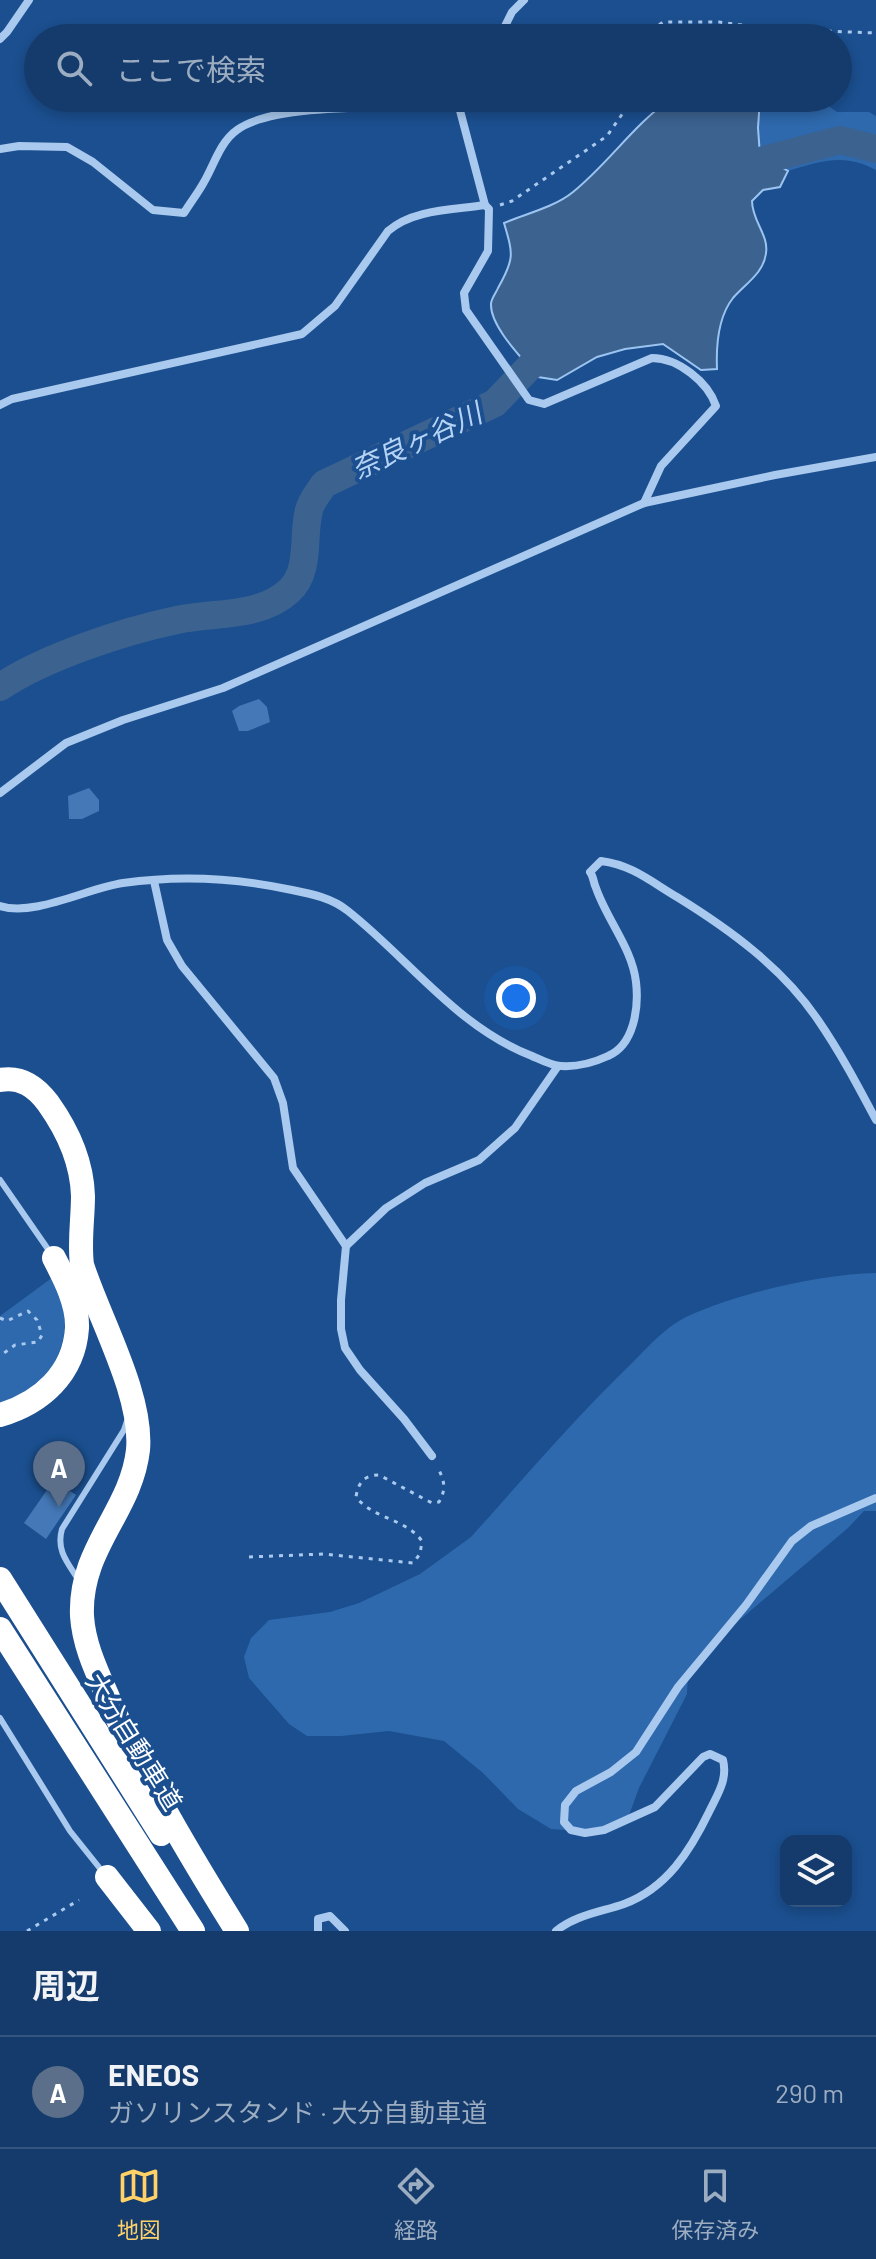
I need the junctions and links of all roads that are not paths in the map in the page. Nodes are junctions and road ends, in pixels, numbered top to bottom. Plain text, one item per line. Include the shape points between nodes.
1 (29, 0) edge
2 (524, 0) edge
3 (506, 24) edge
4 (0, 39) edge
5 (295, 112) edge
6 (463, 112) edge
7 (0, 149) edge
8 (487, 207) junction
9 (0, 405) edge
10 (876, 457) edge
11 (644, 503) junction
12 (0, 793) edge
13 (154, 881) junction
14 (0, 906) edge
15 (558, 1066) junction
16 (0, 1080) edge
17 (876, 1120) edge
18 (0, 1180) edge
19 (346, 1246) junction
20 (54, 1258) joint
21 (131, 1395) junction
22 (0, 1415) edge
23 (432, 1456) road end
24 (876, 1498) edge
25 (0, 1579) edge
26 (84, 1587) junction
27 (0, 1629) edge
28 (0, 1718) edge
29 (107, 1877) joint
30 (149, 1931) edge
31 (193, 1931) edge
32 (225, 1931) edge
33 (237, 1931) edge
34 (318, 1931) edge
35 (345, 1931) edge
36 (556, 1931) edge

1 - 4 street
2 - 3 street
5 - 7 street via 263,116 237,130 184,213 153,210 67,147
6 - 8 street
8 - 9 street via 420,214 398,222 335,306 302,334
8 - 11 street via 488,251 464,293 466,310 529,400 544,404 652,358 666,358 711,391 716,406 661,466
10 - 11 street
11 - 12 street via 223,688 66,743
13 - 14 street via 101,886 45,904
13 - 15 street via 250,882 323,897 383,941 469,1020 522,1052
13 - 19 street via 167,940 182,966 274,1078 293,1168
15 - 17 street via 611,1055 624,1045 636,1014 632,962 590,872 601,861 623,864 750,947 784,978 817,1017
15 - 19 street via 515,1128 479,1160 425,1183 386,1208
16 - 21 highway via 24,1081 39,1091 74,1147 83,1195 82,1265
18 - 20 lane
19 - 23 street via 341,1314 345,1348
20 - 22 highway via 72,1298 77,1327 72,1352 62,1376 43,1395
21 - 26 highway via 138,1450 122,1503 90,1560
21 - 26 lane via 124,1430 58,1541
24 - 36 street via 811,1526 792,1541 678,1687 636,1752 576,1791 565,1805 564,1822 571,1830 604,1830 655,1807 703,1757 710,1754 723,1760 723,1782 691,1849 669,1876 627,1903 567,1922
25 - 32 highway, 大分自動車道
26 - 33 highway via 86,1643 115,1713
27 - 31 highway, 大分自動車道
28 - 29 lane via 70,1831
29 - 30 highway
34 - 35 street via 318,1919 330,1916

